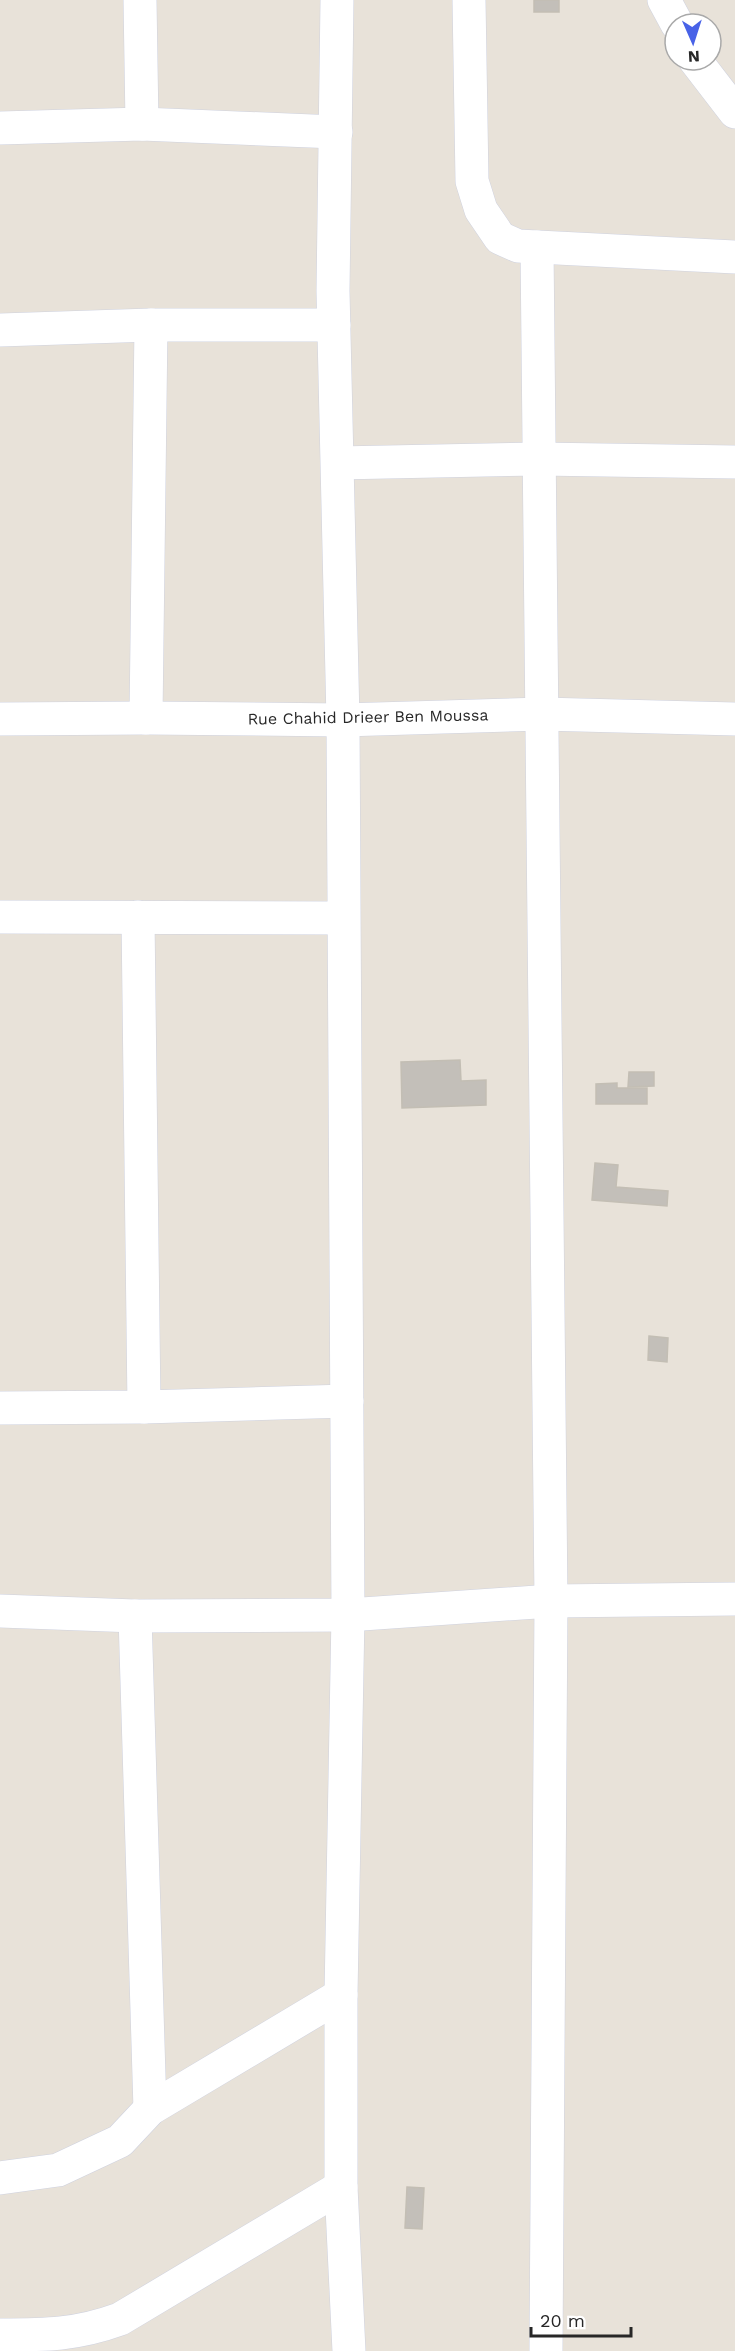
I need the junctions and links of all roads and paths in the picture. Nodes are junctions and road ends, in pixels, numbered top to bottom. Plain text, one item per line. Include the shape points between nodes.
1 (140, 0) edge
2 (337, 0) edge
3 (469, 0) edge
4 (704, 72) edge
5 (735, 112) edge
6 (142, 124) junction
7 (0, 128) edge
8 (336, 132) junction
9 (537, 247) junction
10 (735, 257) edge
11 (151, 325) junction
12 (334, 325) junction
13 (0, 330) edge
14 (540, 459) junction
15 (735, 462) edge
16 (338, 463) junction
17 (542, 714) junction
18 (146, 718) junction
19 (0, 719) edge
20 (735, 719) edge
21 (343, 720) junction
22 (0, 917) edge
23 (138, 917) junction
24 (343, 918) junction
25 (347, 1401) junction
26 (144, 1407) junction
27 (0, 1408) edge
28 (735, 1599) edge
29 (551, 1601) junction
30 (0, 1611) edge
31 (348, 1615) junction
32 (135, 1616) junction
33 (341, 1995) junction
34 (150, 2109) junction
35 (0, 2178) edge
36 (341, 2187) junction
37 (0, 2335) edge
38 (349, 2351) edge
39 (546, 2351) edge

1 - 6 street
2 - 8 street
3 - 9 street via 472,181 481,210 500,238 518,246
4 - 5 street
6 - 7 street
6 - 8 street
8 - 12 street
9 - 10 street
9 - 14 street
11 - 12 street
11 - 13 street
11 - 18 street
12 - 16 street
14 - 15 street
14 - 16 street
14 - 17 street
16 - 21 street
17 - 20 street, Rue Chahid Drieer Ben Moussa
17 - 21 street, Rue Chahid Drieer Ben Moussa
17 - 29 street
18 - 19 street, Rue Chahid Drieer Ben Moussa
18 - 21 street, Rue Chahid Drieer Ben Moussa
21 - 24 street
22 - 23 street
23 - 24 street
23 - 26 street
24 - 25 street
25 - 26 street
25 - 31 street
26 - 27 street
28 - 29 street
29 - 31 street
29 - 39 street
30 - 32 street
31 - 32 street
31 - 33 street
32 - 34 street
33 - 34 street
33 - 36 street
34 - 35 street via 120,2141 58,2170
36 - 37 street via 120,2319 90,2330
36 - 38 street

